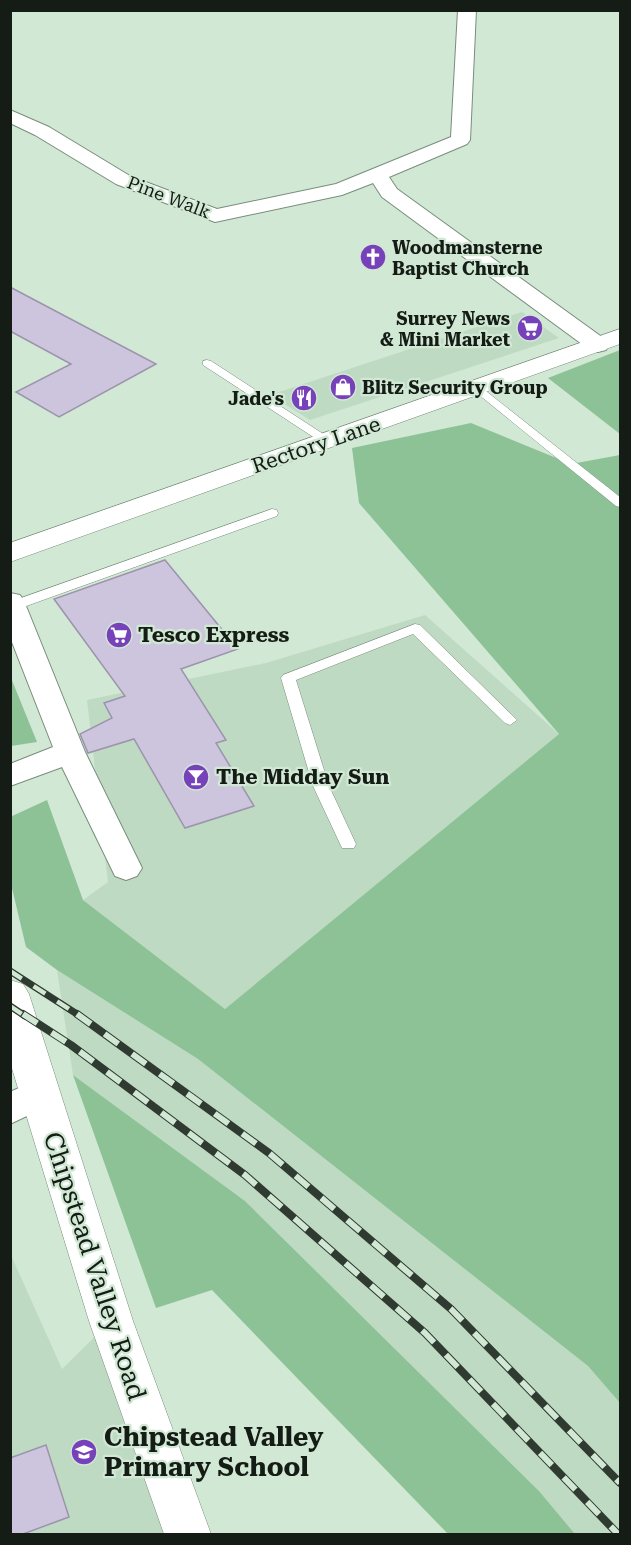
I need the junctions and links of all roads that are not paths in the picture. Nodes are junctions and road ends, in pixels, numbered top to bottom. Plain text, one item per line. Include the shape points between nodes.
1 (467, 10) edge
2 (10, 116) edge
3 (377, 174) junction
4 (342, 189) junction
5 (389, 193) junction
6 (609, 340) edge
7 (207, 363) dead end
8 (477, 388) junction
9 (328, 441) junction
10 (621, 503) edge
11 (272, 513) dead end
12 (10, 553) edge
13 (11, 604) edge
14 (510, 720) dead end
15 (70, 752) junction
16 (10, 776) edge
17 (348, 844) dead end
18 (126, 868) dead end
19 (10, 994) edge
20 (25, 1101) edge
21 (188, 1534) edge

1 - 3 street, Pine Walk via 460,140
2 - 4 street, Pine Walk via 123,180 215,216
3 - 4 street, Pine Walk
3 - 5 street
4 - 5 street, Pine Walk
5 - 6 street
6 - 8 main road, Rectory Lane
7 - 9 lane
8 - 9 main road, Rectory Lane
8 - 10 lane
9 - 12 main road, Rectory Lane
11 - 13 lane
13 - 15 street
14 - 17 lane via 415,628 288,678 321,786
15 - 16 street
15 - 18 street
19 - 20 main road, Chipstead Valley Road
20 - 21 main road, Chipstead Valley Road

